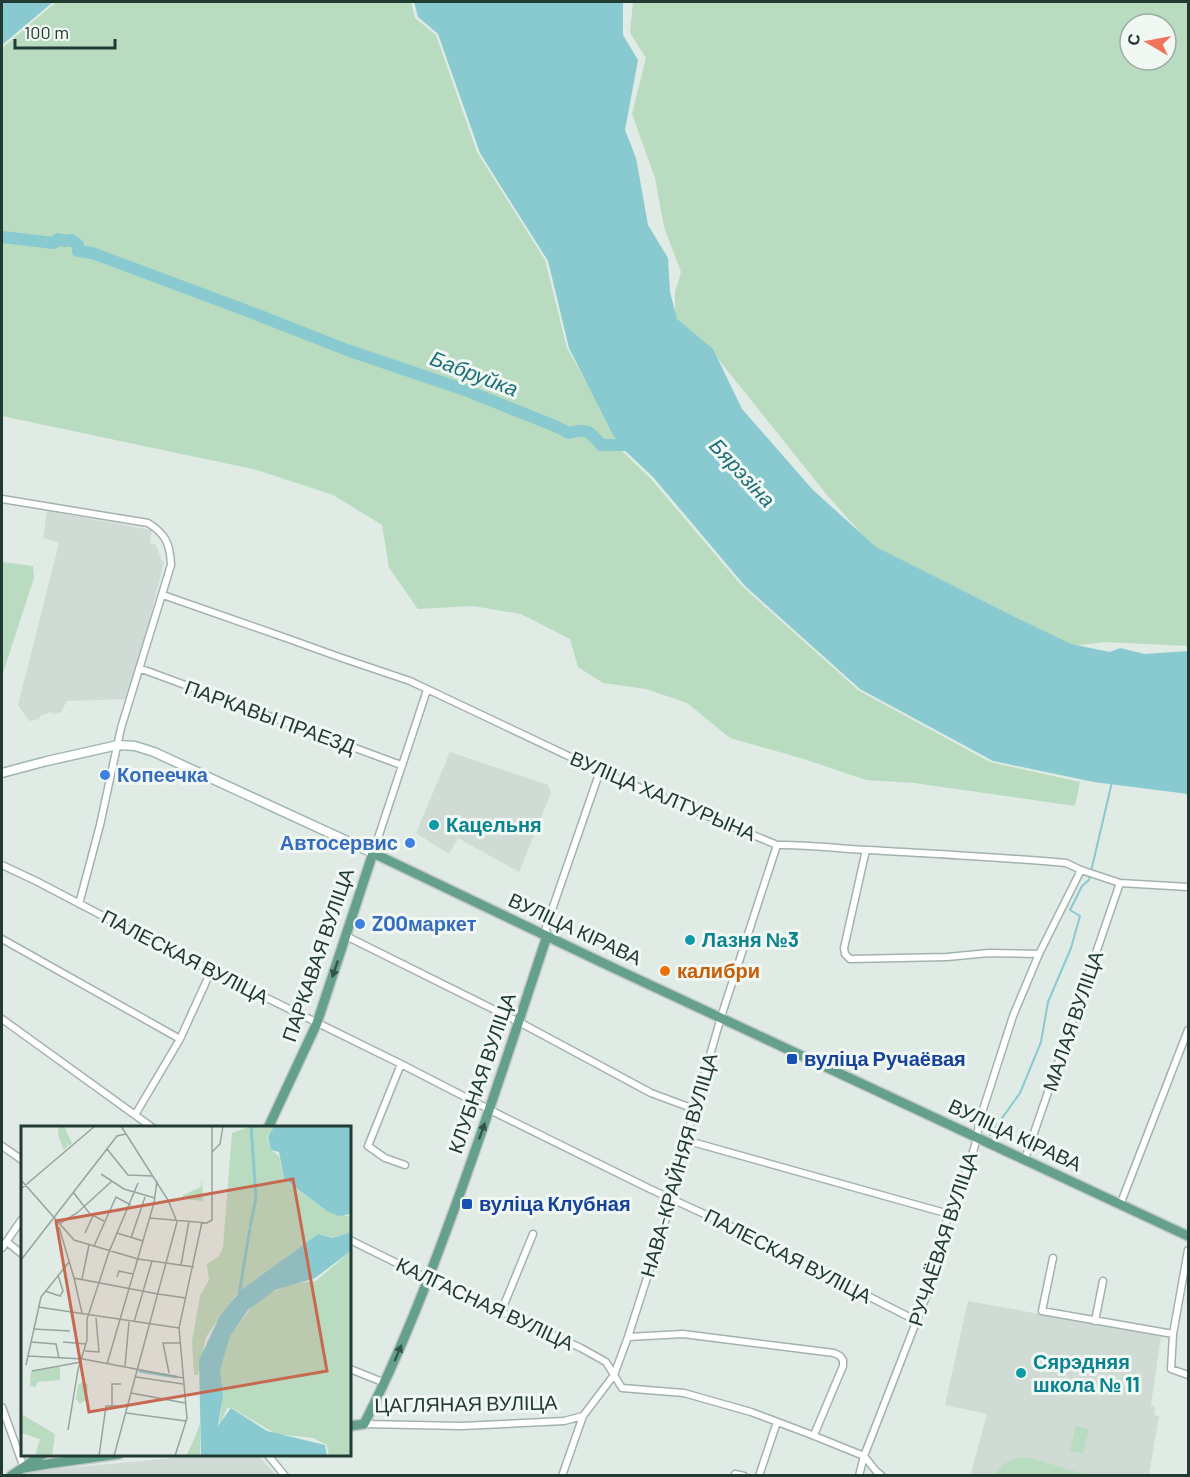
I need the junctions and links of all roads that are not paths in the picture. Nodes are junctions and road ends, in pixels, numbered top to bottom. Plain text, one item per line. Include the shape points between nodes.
1 (2, 498) edge
2 (163, 595) junction
3 (140, 668) junction
4 (427, 690) junction
5 (118, 745) junction
6 (401, 765) junction
7 (600, 771) junction
8 (2, 773) edge
9 (777, 845) junction
10 (866, 850) junction
11 (373, 853) junction
12 (2, 865) edge
13 (1084, 871) junction
14 (1120, 883) junction
15 (1188, 887) edge
16 (79, 904) junction
17 (346, 936) junction
18 (547, 936) junction
19 (2, 939) edge
20 (1039, 954) junction
21 (211, 971) junction
22 (721, 1017) junction
23 (2, 1020) edge
24 (519, 1022) junction
25 (317, 1023) junction
26 (1188, 1030) edge
27 (180, 1039) junction
28 (401, 1064) junction
29 (694, 1109) junction
30 (490, 1110) junction
31 (135, 1115) junction
32 (150, 1126) edge
33 (269, 1126) edge
34 (978, 1138) junction
35 (685, 1140) junction
36 (2, 1146) edge
37 (21, 1159) edge
38 (1025, 1159) junction
39 (405, 1165) dead end
40 (669, 1198) junction
41 (1120, 1205) junction
42 (949, 1214) junction
43 (21, 1221) edge
44 (533, 1234) dead end
45 (1188, 1236) edge
46 (351, 1240) edge
47 (7, 1242) junction
48 (2, 1248) edge
49 (1188, 1250) edge
50 (21, 1253) edge
51 (1053, 1258) dead end
52 (429, 1279) junction
53 (1103, 1281) dead end
54 (501, 1312) junction
55 (917, 1321) junction
56 (1095, 1321) junction
57 (1173, 1334) junction
58 (628, 1337) junction
59 (351, 1370) edge
60 (614, 1375) junction
61 (1188, 1375) edge
62 (385, 1383) junction
63 (2, 1407) edge
64 (583, 1416) junction
65 (777, 1422) junction
66 (364, 1424) junction
67 (351, 1426) edge
68 (814, 1436) junction
69 (42, 1456) edge
70 (111, 1456) edge
71 (268, 1456) edge
72 (864, 1456) junction
73 (18, 1472) edge
74 (876, 1473) edge
75 (735, 1474) dead end
76 (285, 1476) edge
77 (562, 1476) edge
78 (744, 1476) edge
79 (759, 1476) edge
80 (859, 1476) edge
81 (882, 1476) edge

1 - 2 street via 148,523 165,538 171,552
2 - 3 street
2 - 4 street, ВУЛІЦА ХАЛТУРЫНА
3 - 5 street
3 - 6 street, ПАРКАВЫ ПРАЕЗД
4 - 6 street, ПАРКАВАЯ ВУЛІЦА
4 - 7 street, ВУЛІЦА ХАЛТУРЫНА
5 - 8 main road, ВУЛІЦА КІРАВА
5 - 11 main road, ВУЛІЦА КІРАВА via 154,752
5 - 16 street
6 - 11 street, ПАРКАВАЯ ВУЛІЦА
7 - 9 street, ВУЛІЦА ХАЛТУРЫНА
7 - 18 street, КЛУБНАЯ ВУЛІЦА via 546,927
9 - 10 street, ВУЛІЦА ХАЛТУРЫНА
9 - 22 street, НАВА-КРАЙНЯЯ ВУЛІЦА
10 - 13 street, ВУЛІЦА ХАЛТУРЫНА via 1066,863
10 - 20 street via 844,948 850,960
11 - 17 main road, ПАРКАВАЯ ВУЛІЦА
11 - 18 main road, ВУЛІЦА КІРАВА
12 - 16 street, ПАЛЕСКАЯ ВУЛІЦА
13 - 14 street, ВУЛІЦА ХАЛТУРЫНА
13 - 20 street, РУЧАЁВАЯ ВУЛІЦА
14 - 15 street, ВУЛІЦА ХАЛТУРЫНА
14 - 38 street, МАЛАЯ ВУЛІЦА
16 - 21 street, ПАЛЕСКАЯ ВУЛІЦА
17 - 24 street
17 -> 25 main road, ПАРКАВАЯ ВУЛІЦА
18 - 22 main road, ВУЛІЦА КІРАВА
18 - 24 main road, КЛУБНАЯ ВУЛІЦА
19 - 27 street
20 - 34 street, РУЧАЁВАЯ ВУЛІЦА via 1013,1016 979,1122
21 - 25 street, ПАЛЕСКАЯ ВУЛІЦА
21 - 27 street
22 - 29 street, НАВА-КРАЙНЯЯ ВУЛІЦА
22 - 34 main road, ВУЛІЦА КІРАВА
23 - 31 street
24 - 29 street via 651,1093
24 - 30 main road, КЛУБНАЯ ВУЛІЦА
25 - 28 street, ПАЛЕСКАЯ ВУЛІЦА
25 - 33 main road, ПАРКАВАЯ ВУЛІЦА
26 - 41 street
27 - 31 street
28 - 30 street, ПАЛЕСКАЯ ВУЛІЦА
28 - 39 street via 368,1146
29 - 35 street, НАВА-КРАЙНЯЯ ВУЛІЦА
30 - 40 street, ПАЛЕСКАЯ ВУЛІЦА
52 -> 30 main road, КЛУБНАЯ ВУЛІЦА
31 - 32 street
34 - 38 main road, ВУЛІЦА КІРАВА
34 - 42 street, РУЧАЁВАЯ ВУЛІЦА
35 - 40 street, НАВА-КРАЙНЯЯ ВУЛІЦА
35 - 42 street
36 - 37 street
38 - 41 main road, ВУЛІЦА КІРАВА
40 - 55 street, ПАЛЕСКАЯ ВУЛІЦА
40 - 58 street, НАВА-КРАЙНЯЯ ВУЛІЦА via 670,1206
41 - 45 main road, ВУЛІЦА КІРАВА
42 - 55 street, РУЧАЁВАЯ ВУЛІЦА
43 - 47 street
44 - 54 street
46 - 52 street, КАЛГАСНАЯ ВУЛІЦА
47 - 48 street
47 - 50 street
49 - 57 street
51 - 56 street via 1042,1311
52 - 54 street, КАЛГАСНАЯ ВУЛІЦА
62 -> 52 main road, КЛУБНАЯ ВУЛІЦА
53 - 56 street
54 - 60 street, КАЛГАСНАЯ ВУЛІЦА via 581,1348 606,1362
55 - 72 street, РУЧАЁВАЯ ВУЛІЦА
56 - 57 street
57 - 61 street via 1171,1369
58 - 60 street, НАВА-КРАЙНЯЯ ВУЛІЦА
58 - 68 street via 683,1334 840,1356 843,1366
59 - 62 street
60 - 64 street, НАВА-КРАЙНЯЯ ВУЛІЦА
60 - 65 street via 622,1388 684,1393
62 - 66 main road, КЛУБНАЯ ВУЛІЦА
63 - 73 street
64 - 66 street, ЦАГЛЯНАЯ ВУЛІЦА via 564,1421 462,1426
64 - 77 street, НАВА-КРАЙНЯЯ ВУЛІЦА
65 - 68 street
65 - 79 street
66 - 67 main road, ЦАГЛЯНАЯ ВУЛІЦА
68 - 72 street
69 - 73 main road
70 - 73 main road
71 - 76 street
72 - 74 street
72 - 80 street, РУЧАЁВАЯ ВУЛІЦА
74 - 81 street
75 - 78 street

